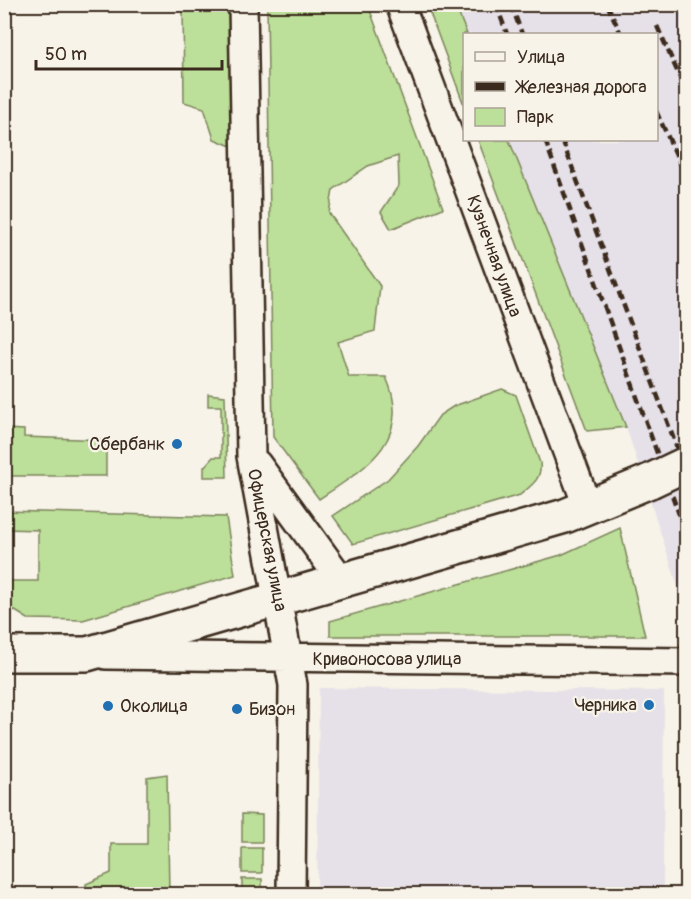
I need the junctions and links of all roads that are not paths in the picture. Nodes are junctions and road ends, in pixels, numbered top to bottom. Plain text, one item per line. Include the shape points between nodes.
1 (243, 4) edge
2 (400, 4) edge
3 (251, 456) junction
4 (687, 464) edge
5 (588, 508) junction
6 (342, 581) junction
7 (278, 599) junction
8 (4, 654) edge
9 (87, 654) junction
10 (290, 658) junction
11 (687, 662) edge
12 (291, 894) edge

1 - 3 street, Офицерская улица
2 - 5 street, Кузнечная улица
3 - 6 street
3 - 7 street, Офицерская улица
4 - 5 main road, Кривоносова улица, bridge
5 - 6 main road, Кривоносова улица
6 - 7 main road, Кривоносова улица
7 - 9 main road, Кривоносова улица
7 - 10 street, Офицерская улица
8 - 9 main road, Кривоносова улица
9 - 10 street, Кривоносова улица
10 - 11 street, Кривоносова улица
10 - 12 street, Офицерская улица

